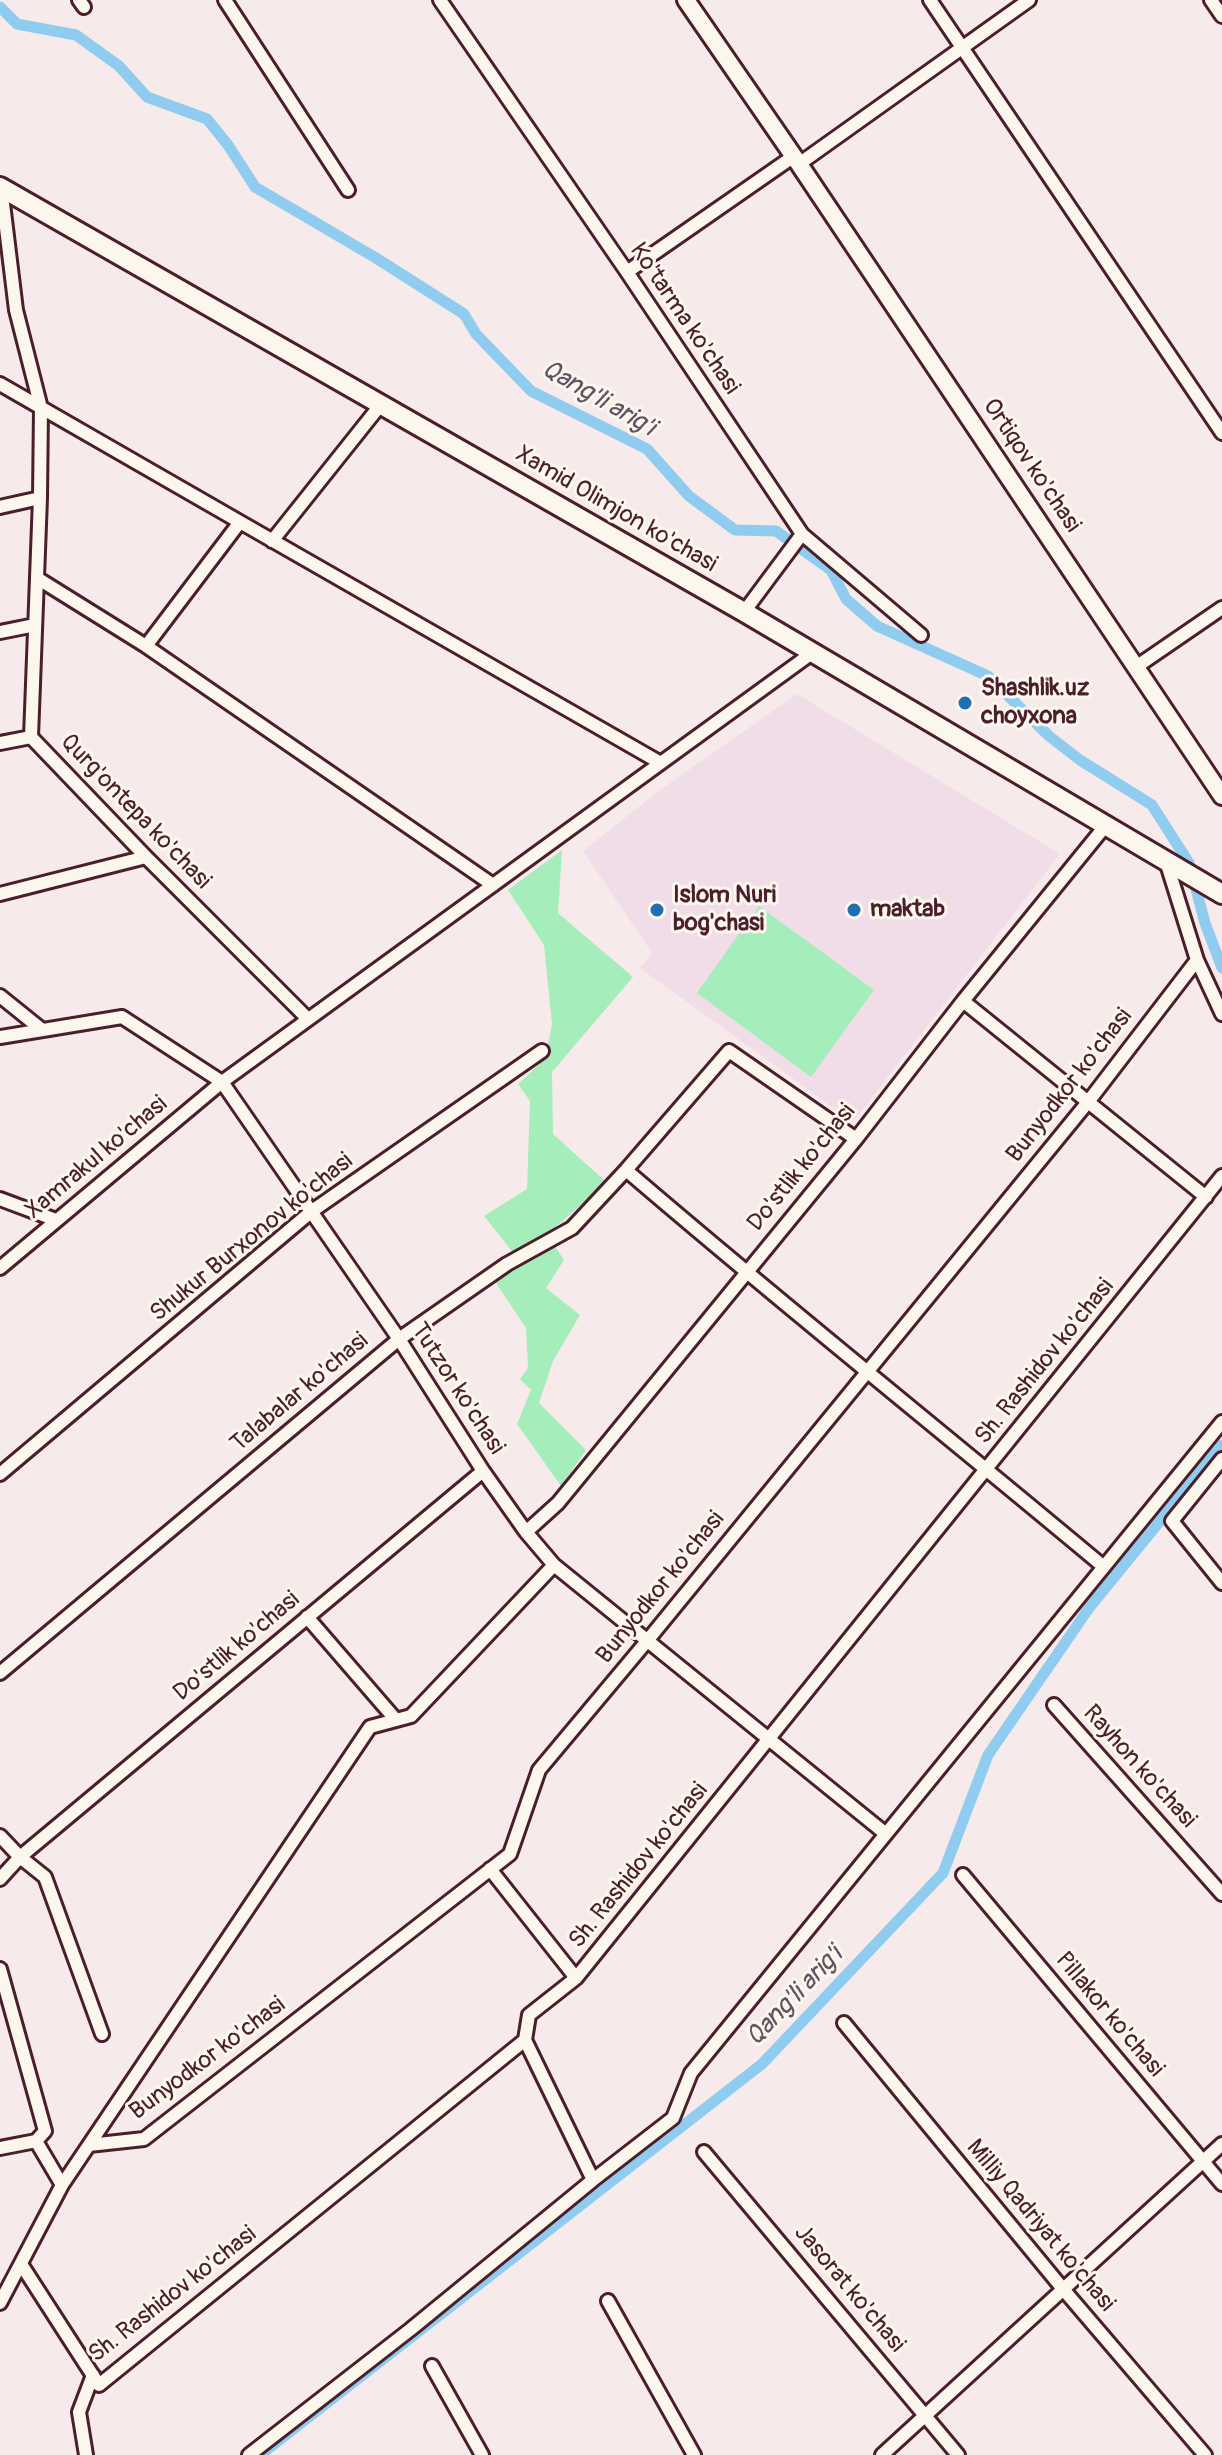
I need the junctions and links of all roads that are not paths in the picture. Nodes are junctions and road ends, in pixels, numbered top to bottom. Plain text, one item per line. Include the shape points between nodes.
1 (225, 0) edge
2 (440, 0) edge
3 (686, 0) edge
4 (930, 0) edge
5 (1029, 0) edge
6 (1211, 0) edge
7 (1222, 16) edge
8 (963, 47) junction
9 (796, 160) junction
10 (0, 187) edge
11 (348, 190) dead end
12 (627, 272) junction
13 (0, 384) edge
14 (382, 403) junction
15 (41, 408) junction
16 (1222, 433) edge
17 (40, 498) junction
18 (0, 507) edge
19 (240, 522) junction
20 (272, 541) junction
21 (797, 541) junction
22 (37, 578) junction
23 (1222, 608) edge
24 (744, 612) junction
25 (35, 625) junction
26 (0, 632) edge
27 (921, 635) dead end
28 (146, 646) junction
29 (812, 653) junction
30 (1136, 667) junction
31 (31, 737) junction
32 (0, 743) edge
33 (659, 762) junction
34 (1222, 796) edge
35 (1106, 825) junction
36 (146, 857) junction
37 (1166, 861) junction
38 (493, 885) junction
39 (0, 894) edge
40 (1222, 894) edge
41 (1197, 960) junction
42 (0, 996) edge
43 (963, 1001) junction
44 (1222, 1014) edge
45 (308, 1019) junction
46 (41, 1029) junction
47 (0, 1037) edge
48 (542, 1051) dead end
49 (222, 1082) junction
50 (1088, 1102) junction
51 (856, 1139) junction
52 (626, 1170) junction
53 (1222, 1176) edge
54 (1206, 1197) junction
55 (0, 1199) edge
56 (312, 1211) junction
57 (56, 1220) junction
58 (0, 1268) edge
59 (745, 1272) junction
60 (399, 1339) junction
61 (867, 1370) junction
62 (1222, 1422) edge
63 (1222, 1459) edge
64 (987, 1469) junction
65 (483, 1471) junction
66 (0, 1474) edge
67 (526, 1532) junction
68 (554, 1565) junction
69 (1104, 1567) junction
70 (1222, 1583) edge
71 (307, 1617) junction
72 (647, 1641) junction
73 (0, 1673) edge
74 (1054, 1705) dead end
75 (396, 1720) junction
76 (769, 1740) junction
77 (886, 1834) junction
78 (0, 1836) edge
79 (20, 1857) junction
80 (490, 1869) junction
81 (963, 1875) dead end
82 (0, 1879) edge
83 (1222, 1894) edge
84 (0, 1969) edge
85 (576, 1978) junction
86 (844, 2023) dead end
87 (102, 2034) dead end
88 (525, 2040) junction
89 (36, 2141) junction
90 (1222, 2144) edge
91 (89, 2145) junction
92 (0, 2148) edge
93 (704, 2152) dead end
94 (1203, 2162) junction
95 (593, 2180) junction
96 (1222, 2184) edge
97 (62, 2185) junction
98 (21, 2264) junction
99 (1063, 2289) junction
100 (608, 2301) dead end
101 (0, 2303) edge
102 (432, 2366) dead end
103 (93, 2375) junction
104 (926, 2415) junction
105 (86, 2455) edge
106 (249, 2455) edge
107 (482, 2455) edge
108 (694, 2455) edge
109 (882, 2455) edge
110 (958, 2455) edge
111 (1205, 2455) edge

1 - 11 street
2 - 12 street, Ko'tarma ko'chasi
3 - 9 street, Ortiqov ko'chasi
4 - 8 street
5 - 8 street
6 - 7 street
8 - 9 street
8 - 16 street
9 - 12 street
9 - 30 street, Ortiqov ko'chasi
10 - 14 main road, Xamid Olimjon ko'chasi
10 - 15 street, Qurg'ontepa ko'chasi via 16,310
12 - 21 street, Ko'tarma ko'chasi
13 - 15 street
14 - 20 street
14 - 24 main road, Xamid Olimjon ko'chasi
15 - 17 street, Qurg'ontepa ko'chasi
15 - 19 street
17 - 18 street
17 - 22 street, Qurg'ontepa ko'chasi
19 - 20 street
19 - 28 street
20 - 33 street
21 - 24 street
21 - 27 street, Ko'tarma ko'chasi
22 - 25 street, Qurg'ontepa ko'chasi
22 - 28 street
23 - 30 street
24 - 29 main road, Xamid Olimjon ko'chasi
25 - 26 street
25 - 31 street, Qurg'ontepa ko'chasi
28 - 38 street
29 - 33 street, Xamrakul ko'chasi
29 - 35 main road, Xamid Olimjon ko'chasi
30 - 34 street, Ortiqov ko'chasi
31 - 32 street
31 - 36 street, Qurg'ontepa ko'chasi
33 - 38 street, Xamrakul ko'chasi
35 - 37 main road, Xamid Olimjon ko'chasi
35 - 43 street, Do'stlik ko'chasi
36 - 39 street
36 - 45 street, Qurg'ontepa ko'chasi
37 - 40 main road, Xamid Olimjon ko'chasi
37 - 41 street
38 - 45 street, Xamrakul ko'chasi
41 - 44 street
41 - 50 street, Bunyodkor ko'chasi
42 - 46 street
43 - 50 street
43 - 51 street, Do'stlik ko'chasi
45 - 49 street, Xamrakul ko'chasi
46 - 47 street, Tutzor ko'chasi
46 - 49 street, Tutzor ko'chasi via 122,1017
48 - 56 street, Shukur Burxonov ko'chasi
49 - 56 street, Tutzor ko'chasi
49 - 57 street, Xamrakul ko'chasi
50 - 54 street
50 - 61 street, Bunyodkor ko'chasi
51 - 52 street, Talabalar ko'chasi via 729,1051
51 - 59 street, Do'stlik ko'chasi
52 - 59 street
52 - 60 street, Talabalar ko'chasi via 572,1228 507,1264
53 - 54 street, Sh. Rashidov ko'chasi
54 - 64 street, Sh. Rashidov ko'chasi
55 - 57 street
56 - 60 street, Tutzor ko'chasi
56 - 66 street, Shukur Burxonov ko'chasi
57 - 58 street, Xamrakul ko'chasi
59 - 61 street
59 - 67 street, Do'stlik ko'chasi via 558,1503
60 - 65 street, Tutzor ko'chasi
60 - 73 street, Talabalar ko'chasi
61 - 64 street
61 - 72 street, Bunyodkor ko'chasi
62 - 69 street
63 - 70 street via 1172,1521
64 - 69 street
64 - 76 street, Sh. Rashidov ko'chasi
65 - 67 street, Tutzor ko'chasi
65 - 71 street, Do'stlik ko'chasi
67 - 68 street, Tutzor ko'chasi
68 - 72 street, Tutzor ko'chasi
68 - 75 street via 411,1716
69 - 77 street
71 - 75 street
71 - 79 street, Do'stlik ko'chasi
72 - 76 street, Tutzor ko'chasi
72 - 80 street, Bunyodkor ko'chasi via 539,1770 510,1854
74 - 83 street, Rayhon ko'chasi
75 - 91 street via 370,1727
76 - 77 street, Tutzor ko'chasi
76 - 85 street, Sh. Rashidov ko'chasi
77 - 95 street via 691,2073 673,2118
78 - 79 street
79 - 82 street, Do'stlik ko'chasi
79 - 87 street via 45,1877
80 - 85 street
80 - 91 street, Bunyodkor ko'chasi via 144,2139
81 - 94 street, Pillakor ko'chasi
84 - 89 street via 45,2131
85 - 88 street, Sh. Rashidov ko'chasi via 529,2015
86 - 99 street, Milliy Qadriyat ko'chasi
88 - 95 street
88 - 103 street, Sh. Rashidov ko'chasi via 99,2385
89 - 92 street
89 - 97 street
90 - 94 street
91 - 97 street
93 - 104 street, Jasorat ko'chasi
94 - 96 street, Pillakor ko'chasi
94 - 99 street
95 - 106 street
97 - 98 street
98 - 101 street
98 - 103 street, Sh. Rashidov ko'chasi
99 - 104 street
99 - 111 street, Milliy Qadriyat ko'chasi
100 - 108 street
102 - 107 street
103 - 105 street via 79,2412
104 - 109 street
104 - 110 street, Jasorat ko'chasi

